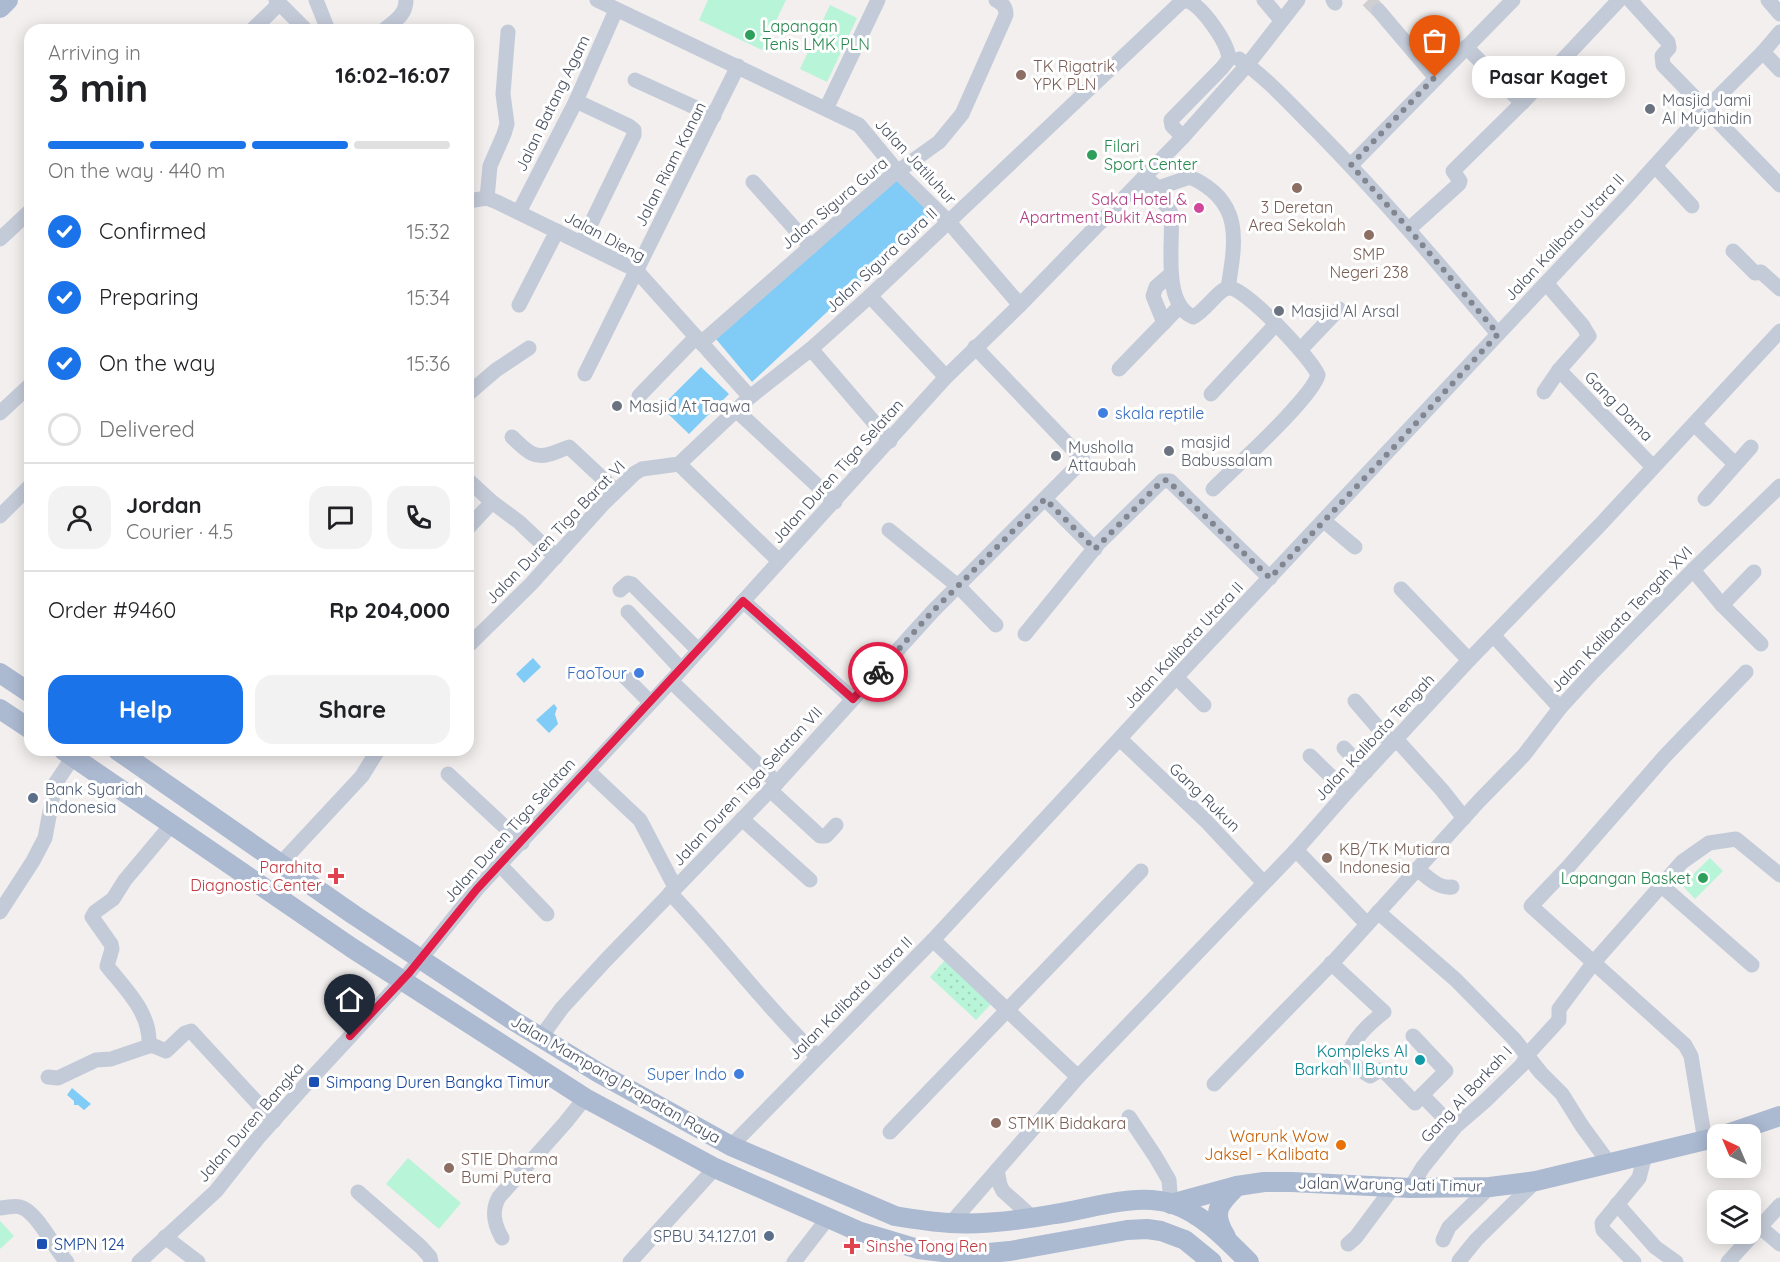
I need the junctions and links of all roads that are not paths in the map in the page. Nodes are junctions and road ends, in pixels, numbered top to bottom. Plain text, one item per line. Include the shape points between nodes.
1 (8, 0) edge
2 (316, 0) edge
3 (406, 0) edge
4 (597, 0) edge
5 (878, 0) edge
6 (996, 0) edge
7 (1264, 0) edge
8 (1298, 0) edge
9 (1512, 0) edge
10 (1619, 0) edge
11 (1630, 0) edge
12 (1768, 0) edge
13 (277, 2) edge
14 (0, 8) edge
15 (616, 10) junction
16 (1379, 11) tunnel mouth
17 (1780, 14) edge
18 (1281, 20) junction
19 (257, 24) edge
20 (300, 24) edge
21 (326, 24) edge
22 (391, 24) edge
23 (508, 32) dead end
24 (1780, 32) edge
25 (1466, 46) junction
26 (1228, 51) junction
27 (1763, 51) junction
28 (1248, 64) junction
29 (738, 66) junction
30 (1780, 70) edge
31 (1435, 77) junction
32 (634, 80) dead end
33 (576, 101) junction
34 (1521, 104) junction
35 (1707, 108) junction
36 (826, 109) junction
37 (714, 116) junction
38 (1183, 136) junction
39 (1351, 165) junction
40 (1655, 166) junction
41 (898, 172) junction
42 (1142, 180) junction
43 (753, 182) dead end
44 (1780, 185) edge
45 (1159, 193) junction
46 (487, 198) junction
47 (474, 200) edge
48 (1692, 206) dead end
49 (519, 212) junction
50 (24, 217) edge
51 (948, 221) junction
52 (1409, 229) junction
53 (557, 231) junction
54 (0, 239) edge
55 (582, 242) junction
56 (810, 247) junction
57 (1732, 251) dead end
58 (636, 270) junction
59 (1171, 274) junction
60 (1546, 283) junction
61 (1228, 288) junction
62 (1780, 290) edge
63 (870, 296) junction
64 (519, 304) dead end
65 (1020, 305) junction
66 (1180, 306) junction
67 (1339, 309) dead end
68 (1164, 322) junction
69 (1275, 325) junction
70 (1498, 334) junction
71 (1777, 339) edge
72 (698, 340) junction
73 (975, 347) junction
74 (529, 348) dead end
75 (811, 349) junction
76 (1301, 349) junction
77 (1119, 369) dead end
78 (1559, 370) junction
79 (585, 374) dead end
80 (946, 377) junction
81 (474, 389) edge
82 (1544, 392) dead end
83 (1211, 394) dead end
84 (639, 396) dead end
85 (24, 397) edge
86 (750, 397) junction
87 (737, 411) junction
88 (0, 413) edge
89 (1694, 424) junction
90 (512, 437) dead end
91 (890, 441) junction
92 (1751, 447) dead end
93 (679, 464) junction
94 (1735, 464) junction
95 (1653, 467) junction
96 (474, 486) edge
97 (1779, 486) edge
98 (1213, 489) dead end
99 (616, 491) junction
100 (24, 492) edge
101 (1045, 499) junction
102 (1705, 499) dead end
103 (492, 502) junction
104 (835, 502) junction
105 (0, 516) edge
106 (1324, 521) junction
107 (474, 522) edge
108 (889, 530) dead end
109 (1354, 547) dead end
110 (1095, 549) junction
111 (556, 557) junction
112 (779, 561) junction
113 (1693, 570) junction
114 (1754, 572) dead end
115 (1270, 578) junction
116 (959, 587) junction
117 (1401, 589) dead end
118 (620, 590) dead end
119 (743, 601) junction
120 (1722, 604) junction
121 (628, 612) dead end
122 (996, 625) dead end
123 (1025, 634) dead end
124 (1493, 635) junction
125 (474, 640) edge
126 (1761, 644) dead end
127 (698, 650) junction
128 (1469, 660) junction
129 (681, 669) junction
130 (1746, 672) dead end
131 (0, 673) edge
132 (1176, 677) junction
133 (626, 678) dead end
134 (671, 681) junction
135 (24, 689) edge
136 (853, 699) junction
137 (1355, 701) dead end
138 (650, 702) junction
139 (1204, 705) dead end
140 (1560, 708) junction
141 (0, 709) edge
142 (24, 725) edge
143 (1120, 739) junction
144 (1394, 741) junction
145 (1344, 748) dead end
146 (67, 756) edge
147 (72, 756) edge
148 (127, 756) edge
149 (374, 756) edge
150 (1310, 756) dead end
151 (588, 771) junction
152 (1366, 772) junction
153 (448, 774) dead end
154 (774, 786) junction
155 (1347, 792) junction
156 (1464, 818) junction
157 (742, 819) junction
158 (172, 824) junction
159 (837, 825) dead end
160 (522, 843) junction
161 (1296, 850) junction
162 (280, 863) junction
163 (500, 865) junction
164 (1417, 869) junction
165 (1141, 871) dead end
166 (1780, 875) edge
167 (810, 880) dead end
168 (1263, 882) junction
169 (1662, 886) junction
170 (1452, 887) dead end
171 (673, 890) junction
172 (0, 912) edge
173 (1378, 912) junction
174 (547, 914) dead end
175 (1367, 924) junction
176 (933, 940) junction
177 (421, 958) junction
178 (1594, 962) junction
179 (1331, 963) junction
180 (1752, 965) dead end
181 (406, 977) junction
182 (1007, 1012) junction
183 (514, 1021) junction
184 (1413, 1036) dead end
185 (541, 1037) junction
186 (498, 1042) junction
187 (150, 1046) junction
188 (1527, 1055) junction
189 (817, 1056) junction
190 (48, 1077) dead end
191 (1078, 1077) junction
192 (1214, 1084) dead end
193 (1422, 1095) junction
194 (585, 1098) junction
195 (1780, 1116) edge
196 (1129, 1117) dead end
197 (274, 1121) junction
198 (1708, 1124) edge
199 (1756, 1124) edge
200 (1454, 1128) junction
201 (890, 1132) dead end
202 (1707, 1140) edge
203 (731, 1146) junction
204 (1645, 1155) junction
205 (1609, 1162) junction
206 (715, 1168) junction
207 (997, 1170) junction
208 (1536, 1181) junction
209 (1237, 1186) junction
210 (1402, 1187) junction
211 (1490, 1187) junction
212 (358, 1192) dead end
213 (1172, 1204) junction
214 (1617, 1204) junction
215 (0, 1208) edge
216 (1778, 1210) edge
217 (1032, 1217) junction
218 (828, 1218) junction
219 (951, 1223) junction
220 (1761, 1226) edge
221 (1761, 1228) edge
222 (165, 1237) junction
223 (502, 1238) dead end
224 (1443, 1240) dead end
225 (1228, 1241) junction
226 (1348, 1244) dead end
227 (1746, 1244) edge
228 (1780, 1244) edge
229 (913, 1255) edge
230 (1732, 1260) edge
231 (1459, 1261) edge
232 (67, 1262) edge
233 (139, 1262) edge
234 (198, 1262) edge
235 (431, 1262) edge
236 (630, 1262) edge
237 (794, 1262) edge
238 (1212, 1262) edge
239 (1249, 1262) edge
240 (1634, 1262) edge
241 (1676, 1262) edge

1 - 14 main road
2 - 21 street
3 - 22 street via 406,9
4 - 15 street, Jalan Jatiluhur
5 - 36 street
6 - 41 street, Jalan Sigura Gura via 1002,3 1006,15 962,114 939,142
7 - 18 street
8 - 18 street, Jalan Duren Tiga Selatan
9 - 25 street
10 - 34 street
11 - 35 street via 1668,42 1663,65
12 - 17 street
13 - 19 street
13 - 20 street
15 - 29 street, Jalan Jatiluhur
15 - 33 street, Jalan Batang Agam
16 - 31 street
18 - 28 street, Jalan Duren Tiga Selatan
23 - 46 street via 502,94 507,124 490,166
24 - 27 street, Jalan Kalibata Utara II
25 - 31 street
25 - 34 street
26 - 28 street, Jalan Sigura Gura II
26 - 38 street via 1227,64 1171,120
26 - 51 street, Jalan Sigura Gura II via 1198,6 1182,1
27 - 30 street
27 - 35 street, Jalan Kalibata Utara II
28 - 38 street, Jalan Duren Tiga Selatan
28 - 39 street, Jalan Sigura Gura II
29 - 36 street, Jalan Jatiluhur
29 - 37 street, Jalan Riam Kanan
31 - 39 street
32 - 37 street
33 - 49 street, Jalan Batang Agam
33 - 55 street via 634,130
34 - 52 street via 1453,171 1459,184
35 - 40 street, Jalan Kalibata Utara II
35 - 44 street
36 - 41 street, Jalan Jatiluhur via 859,125
37 - 58 street, Jalan Riam Kanan
38 - 42 street, Jalan Duren Tiga Selatan
39 - 52 street, Jalan Sigura Gura II
40 - 48 street
40 - 60 street, Jalan Kalibata Utara II
41 - 51 street, Jalan Jatiluhur
41 - 56 street, Jalan Sigura Gura
42 - 45 street via 1158,188
42 - 65 street, Jalan Duren Tiga Selatan
43 - 56 street
45 - 59 street via 1171,213
45 - 61 street via 1190,177 1215,191 1226,205 1234,241
46 - 47 street
46 - 49 street, Jalan Dieng
49 - 53 street, Jalan Dieng
50 - 54 street
51 - 63 street, Jalan Sigura Gura II
51 - 65 street, Jalan Jatiluhur
52 - 70 street, Jalan Sigura Gura II
53 - 55 street, Jalan Dieng
53 - 64 street
55 - 58 street, Jalan Dieng
56 - 72 street, Jalan Sigura Gura
57 - 62 street
58 - 72 street, Jalan Dieng
58 - 79 street, Jalan Riam Kanan
59 - 66 street
59 - 68 street via 1156,287 1153,296
60 - 70 street, Jalan Kalibata Utara II
60 - 78 street via 1589,336
61 - 66 street via 1193,317
61 - 69 street via 1251,301
63 - 75 street, Jalan Sigura Gura II
63 - 80 street
65 - 73 street, Jalan Duren Tiga Selatan
66 - 68 street
67 - 76 street
68 - 77 street
69 - 76 street
69 - 83 street
70 - 106 street, Jalan Kalibata Utara II
71 - 89 street, Jalan Kalibata Tengah
72 - 84 street, Jalan Sigura Gura
72 - 86 street, Jalan Dieng
73 - 80 street, Jalan Duren Tiga Selatan
73 - 101 street, Jalan Duren Tiga Selatan VII via 1083,460
74 - 81 street
75 - 86 street, Jalan Sigura Gura II
75 - 91 street
76 - 98 street via 1316,368 1317,381
78 - 82 street
78 - 95 street, Gang Dama
80 - 91 street, Jalan Duren Tiga Selatan
85 - 88 street
86 - 87 street, Jalan Sigura Gura II
87 - 93 street, Jalan Sigura Gura II
87 - 104 street
89 - 94 street
89 - 95 street, Jalan Kalibata Tengah
90 - 99 street via 528,453 537,456 569,447
91 - 104 street, Jalan Duren Tiga Selatan
92 - 94 street
93 - 99 street, Jalan Duren Tiga Barat VI via 642,469
93 - 112 street
94 - 102 street
95 - 124 street, Jalan Kalibata Tengah
96 - 103 street
97 - 113 street, Jalan Kalibata Tengah XVI
99 - 111 street, Jalan Duren Tiga Barat VI
100 - 105 street
101 - 110 street
101 - 116 street, Jalan Duren Tiga Selatan VII
103 - 107 street
103 - 111 street
104 - 112 street, Jalan Duren Tiga Selatan
106 - 109 street
106 - 115 street, Jalan Kalibata Utara II
108 - 116 street
110 - 115 street via 1155,487 1167,480
110 - 123 street
111 - 125 street, Jalan Duren Tiga Barat VI
112 - 119 street, Jalan Duren Tiga Selatan
113 - 120 street
113 - 140 street, Jalan Kalibata Tengah XVI
114 - 120 street
115 - 132 street, Jalan Kalibata Utara II
116 - 122 street
116 - 136 street, Jalan Duren Tiga Selatan VII
117 - 128 street
118 - 127 street via 632,584
119 - 127 street, Jalan Duren Tiga Selatan
119 - 136 street
120 - 126 street
121 - 129 street
124 - 128 street, Jalan Kalibata Tengah
124 - 140 street, Jalan Kalibata Tengah XVI
127 - 129 street, Jalan Duren Tiga Selatan
128 - 144 street, Jalan Kalibata Tengah
129 - 134 street, Jalan Duren Tiga Selatan
130 - 178 street via 1659,762 1531,906
131 - 135 main road
132 - 139 street
132 - 143 street, Jalan Kalibata Utara II
133 - 138 street
134 - 138 street, Jalan Duren Tiga Selatan
134 - 154 street
136 - 154 street, Jalan Duren Tiga Selatan VII
137 - 144 street
138 - 151 street, Jalan Duren Tiga Selatan
140 - 156 street via 1524,755
141 - 142 main road
143 - 168 street, Gang Rukun
143 - 176 street, Jalan Kalibata Utara II
144 - 152 street, Jalan Kalibata Tengah
144 - 156 street
145 - 152 street
146 - 172 street via 55,784 45,838
147 - 158 main road, Jalan Mampang Prapatan Raya
148 - 162 main road, Jalan Mampang Prapatan Raya
149 - 162 street via 362,776
150 - 155 street
151 - 160 street, Jalan Duren Tiga Selatan
151 - 171 street via 640,820
152 - 155 street, Jalan Kalibata Tengah
153 - 160 street
154 - 157 street, Jalan Duren Tiga Selatan VII
154 - 159 street via 820,836 826,836
155 - 161 street, Jalan Kalibata Tengah
156 - 164 street
157 - 167 street
157 - 171 street, Jalan Duren Tiga Selatan VII
158 - 181 main road, Jalan Mampang Prapatan Raya via 331,934
158 - 187 street via 113,899 92,917 111,944 107,966 137,1002 147,1022
160 - 163 street, Jalan Duren Tiga Selatan
161 - 168 street, Jalan Kalibata Tengah
161 - 175 street
162 - 177 main road, Jalan Mampang Prapatan Raya
163 - 174 street
163 - 177 street, Jalan Duren Tiga Selatan
164 - 170 street via 1443,888
164 - 173 street
165 - 182 street
166 - 169 street, Gang Al Barkah I via 1736,839 1709,843 1682,862
168 - 191 street, Jalan Kalibata Tengah
169 - 178 street, Gang Al Barkah I
169 - 180 street
171 - 185 street, Jalan Duren Tiga Selatan VII via 569,1000
171 - 189 street via 776,1014
173 - 175 street
173 - 188 street via 1456,980
175 - 179 street
176 - 182 street
176 - 189 street, Jalan Kalibata Utara II
177 - 181 street, Jalan Duren Tiga Selatan
177 - 183 main road, Jalan Mampang Prapatan Raya
178 - 188 street, Gang Al Barkah I via 1559,1009 1559,1020
178 - 198 street via 1685,1045 1692,1056
179 - 192 street
179 - 193 street via 1384,1012 1362,1032 1348,1058 1370,1076 1384,1071 1415,1102
181 - 186 main road, Jalan Mampang Prapatan Raya
181 - 197 street, Jalan Duren Bangka
182 - 191 street
182 - 201 street
183 - 185 main road, Jalan Mampang Prapatan Raya
183 - 186 main road via 503,1020 497,1025
184 - 193 street via 1446,1071
185 - 203 main road, Jalan Mampang Prapatan Raya
186 - 194 main road, Jalan Mampang Prapatan Raya
187 - 190 street via 96,1060 58,1078
187 - 197 street via 166,1051 191,1031
188 - 200 street, Gang Al Barkah I via 1522,1065
188 - 205 street via 1562,1094
189 - 203 street, Jalan Kalibata Utara II
191 - 207 street, Jalan Kalibata Tengah
193 - 200 street
194 - 206 main road, Jalan Mampang Prapatan Raya
194 - 223 street via 499,1197 494,1215
195 - 199 main road
196 - 213 street via 1169,1180
197 - 222 street, Jalan Duren Bangka via 216,1191
200 - 210 street, Gang Al Barkah I
202 - 204 main road, Jalan Warung Jati Timur
203 - 219 main road, Jalan Mampang Prapatan Raya via 895,1216
204 - 205 main road, Jalan Warung Jati Timur
204 - 214 street via 1639,1178
205 - 208 main road, Jalan Warung Jati Timur
206 - 218 main road, Jalan Mampang Prapatan Raya
206 - 236 street
207 - 217 street via 1003,1191
207 - 219 street, Jalan Kalibata Tengah
208 - 211 main road, Jalan Warung Jati Timur
208 - 231 street
209 - 210 main road, Jalan Warung Jati Timur via 1353,1179
209 - 213 main road, Jalan Warung Jati Timur
209 - 225 main road via 1217,1214
210 - 211 main road, Jalan Warung Jati Timur
210 - 226 street, Gang Al Barkah I
211 - 224 street via 1449,1227
212 - 235 street via 421,1247
213 - 217 main road, Jalan Mampang Prapatan Raya via 1132,1201
213 - 225 main road
214 - 240 street via 1602,1227
214 - 241 street via 1655,1247
215 - 232 street via 25,1209
216 - 220 street
217 - 219 main road, Jalan Mampang Prapatan Raya
218 - 229 main road, Jalan Mampang Prapatan Raya
218 - 237 street
221 - 228 street
222 - 233 street, Jalan Duren Bangka
222 - 234 street
225 - 239 main road
227 - 230 street
229 - 238 main road, Jalan Mampang Prapatan Raya via 1010,1251 1147,1229 1174,1235

